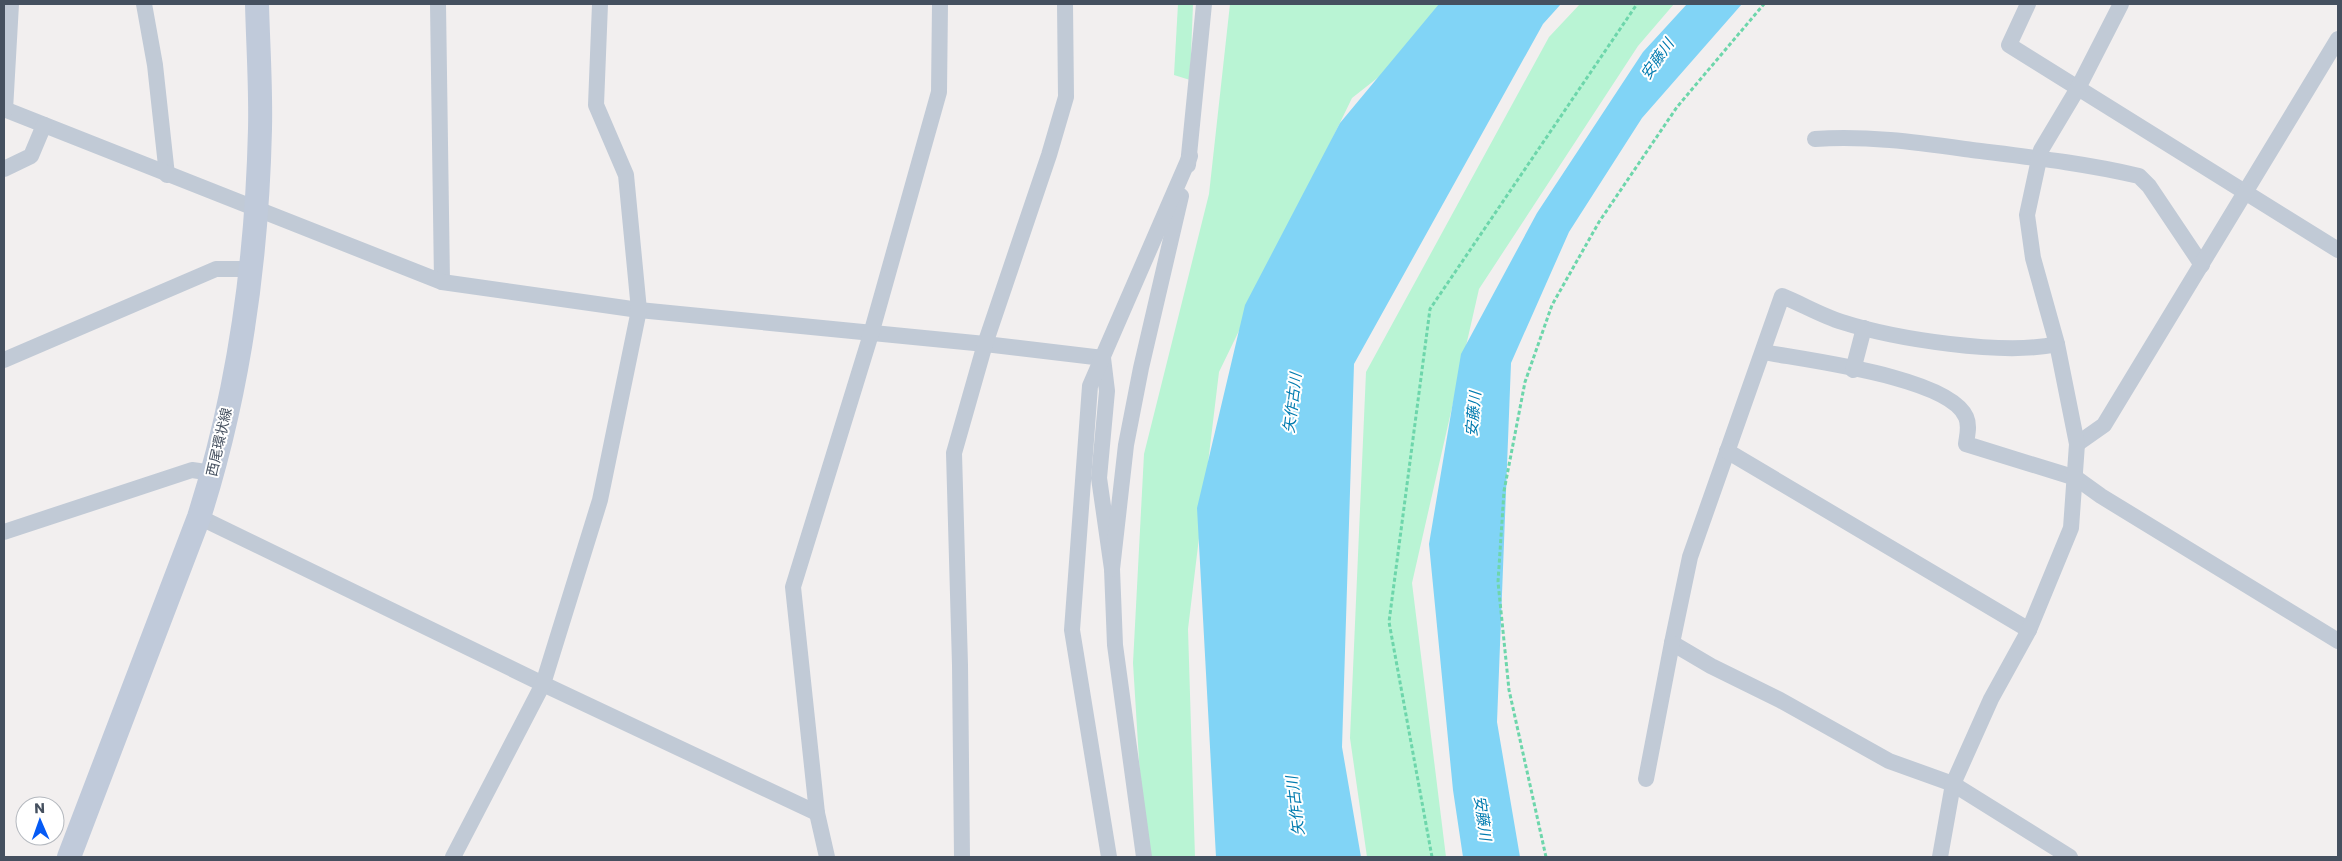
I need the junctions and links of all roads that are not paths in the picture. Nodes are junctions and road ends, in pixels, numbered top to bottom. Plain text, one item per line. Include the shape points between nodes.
1 (10, 4) edge
2 (144, 4) edge
3 (256, 4) edge
4 (438, 4) edge
5 (600, 4) edge
6 (940, 4) edge
7 (1065, 4) edge
8 (1204, 4) edge
9 (2028, 4) edge
10 (2121, 4) edge
11 (2338, 39) edge
12 (2078, 88) junction
13 (5, 110) edge
14 (44, 126) junction
15 (1815, 139) dead end
16 (1190, 156) junction
17 (2039, 158) junction
18 (4, 169) edge
19 (167, 175) junction
20 (2247, 191) junction
21 (255, 209) junction
22 (2338, 250) edge
23 (2202, 265) junction
24 (252, 269) junction
25 (442, 282) junction
26 (639, 310) junction
27 (1864, 328) junction
28 (871, 334) junction
29 (985, 344) junction
30 (2057, 344) junction
31 (1763, 352) junction
32 (1103, 358) junction
33 (4, 360) edge
34 (1852, 370) junction
35 (2077, 444) junction
36 (1727, 451) junction
37 (213, 473) junction
38 (2076, 478) junction
39 (199, 518) junction
40 (4, 532) edge
41 (1112, 569) junction
42 (2029, 630) junction
43 (2338, 641) edge
44 (1672, 643) junction
45 (543, 684) junction
46 (1646, 780) dead end
47 (1953, 784) junction
48 (817, 813) junction
49 (68, 857) edge
50 (453, 857) edge
51 (827, 857) edge
52 (962, 857) edge
53 (1109, 857) edge
54 (1144, 857) edge
55 (1940, 857) edge
56 (2070, 857) edge

1 - 13 street
2 - 19 street via 155,65
3 - 21 main road, 西尾環状線 via 260,128
4 - 25 street
5 - 26 street via 596,105 626,175
6 - 28 street via 939,92
7 - 29 street via 1066,97
8 - 16 street
9 - 12 street via 2009,45
10 - 12 street
11 - 20 street
12 - 17 street
12 - 20 street
13 - 14 street
14 - 18 street via 31,156
14 - 19 street
15 - 17 street via 1837,137 1930,144
16 - 32 street
16 - 41 street via 1126,445
17 - 23 street via 2139,176
17 - 30 street via 2027,215 2043,302
19 - 21 street
20 - 22 street
20 - 23 street
21 - 24 main road, 西尾環状線
21 - 25 street
23 - 35 street via 2104,426
24 - 33 street via 216,269
24 - 37 main road, 西尾環状線 via 238,358
25 - 26 street
26 - 28 street
26 - 45 street via 600,500
27 - 30 street via 1976,347 2044,347
27 - 31 street via 1840,322 1782,296
27 - 34 street
28 - 29 street
28 - 48 street via 793,587
29 - 32 street
29 - 52 street via 954,453
30 - 35 street
31 - 34 street
31 - 36 street
32 - 41 street via 1107,391 1099,478
32 - 53 street via 1090,386 1072,630
34 - 38 street via 1894,377 1949,398 1966,417 1966,444
35 - 38 street
36 - 42 street
36 - 44 street via 1690,557
37 - 39 main road, 西尾環状線
37 - 40 street via 192,470
38 - 42 street via 2071,528
38 - 43 street
39 - 45 street
39 - 49 main road, 西尾環状線
41 - 54 street via 1115,646
42 - 47 street via 1991,699
44 - 46 street
44 - 47 street via 1888,761
45 - 48 street
45 - 50 street
47 - 55 street
47 - 56 street
48 - 51 street

